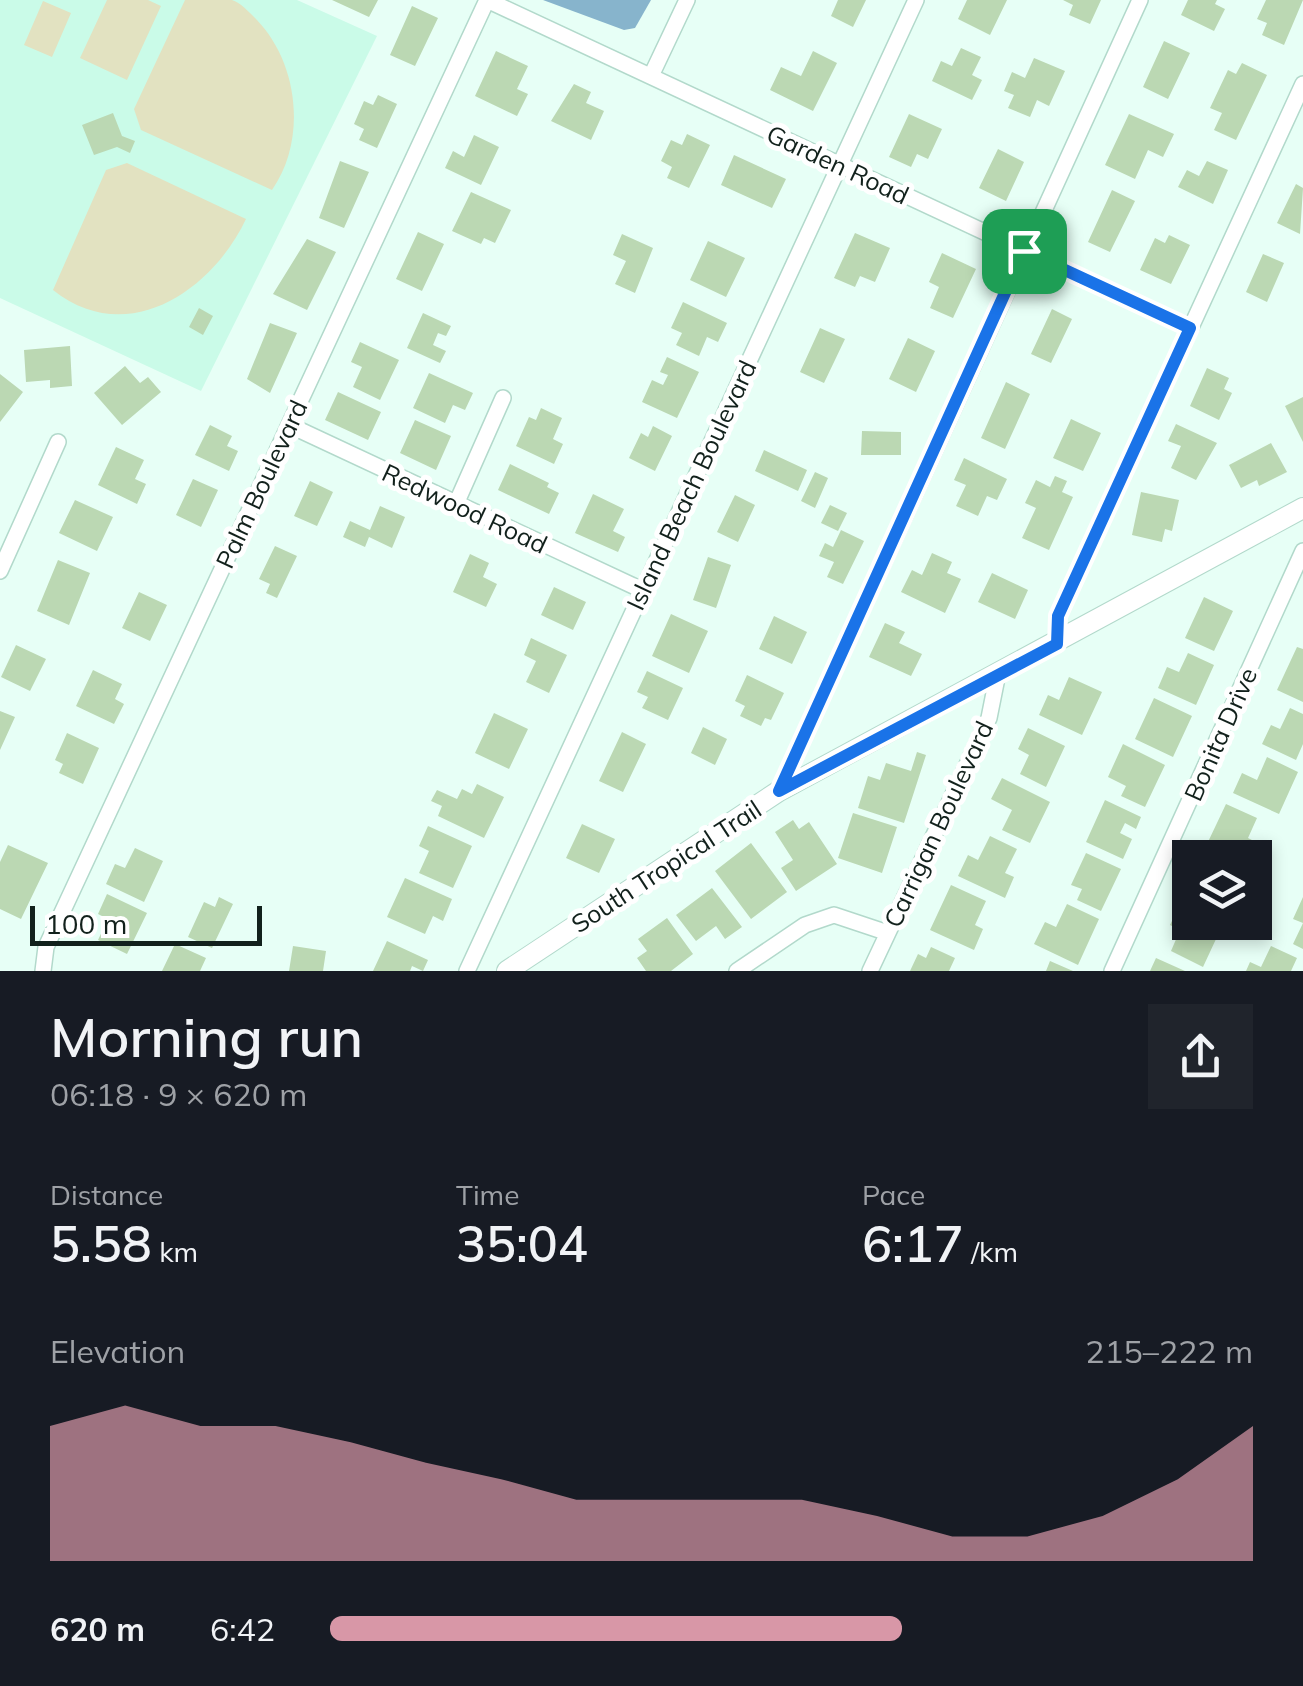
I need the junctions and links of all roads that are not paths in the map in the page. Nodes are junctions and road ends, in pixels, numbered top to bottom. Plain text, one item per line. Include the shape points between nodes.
1 (487, 0) edge
2 (687, 0) edge
3 (916, 0) edge
4 (1140, 0) edge
5 (652, 76) junction
6 (1303, 84) edge
7 (840, 166) junction
8 (1024, 251) junction
9 (1190, 328) junction
10 (502, 398) dead end
11 (289, 424) junction
12 (58, 442) dead end
13 (456, 504) junction
14 (1303, 508) edge
15 (1303, 552) edge
16 (0, 570) edge
17 (642, 590) junction
18 (1057, 644) junction
19 (998, 674) junction
20 (779, 791) junction
21 (888, 933) junction
22 (43, 971) edge
23 (467, 971) edge
24 (507, 971) edge
25 (738, 971) edge
26 (870, 971) edge
27 (1112, 971) edge

1 - 5 street, Garden Road
1 - 11 street, Palm Boulevard
2 - 5 street
3 - 7 street, Island Beach Boulevard
4 - 8 street
5 - 7 street, Garden Road
6 - 9 street
7 - 8 street, Garden Road
7 - 17 street, Island Beach Boulevard
8 - 9 street, Garden Road
8 - 20 street
9 - 18 street via 1058,616
10 - 13 street
11 - 13 street, Redwood Road
11 - 22 street, Palm Boulevard via 46,946
12 - 16 street
13 - 17 street, Redwood Road
14 - 18 street, South Tropical Trail
15 - 27 street, Bonita Drive
17 - 23 street, Island Beach Boulevard
18 - 19 street, South Tropical Trail
19 - 20 street, South Tropical Trail
19 - 21 street, Carrigan Boulevard via 989,718
20 - 24 street, South Tropical Trail
21 - 25 street via 834,915 804,926
21 - 26 street, Carrigan Boulevard

